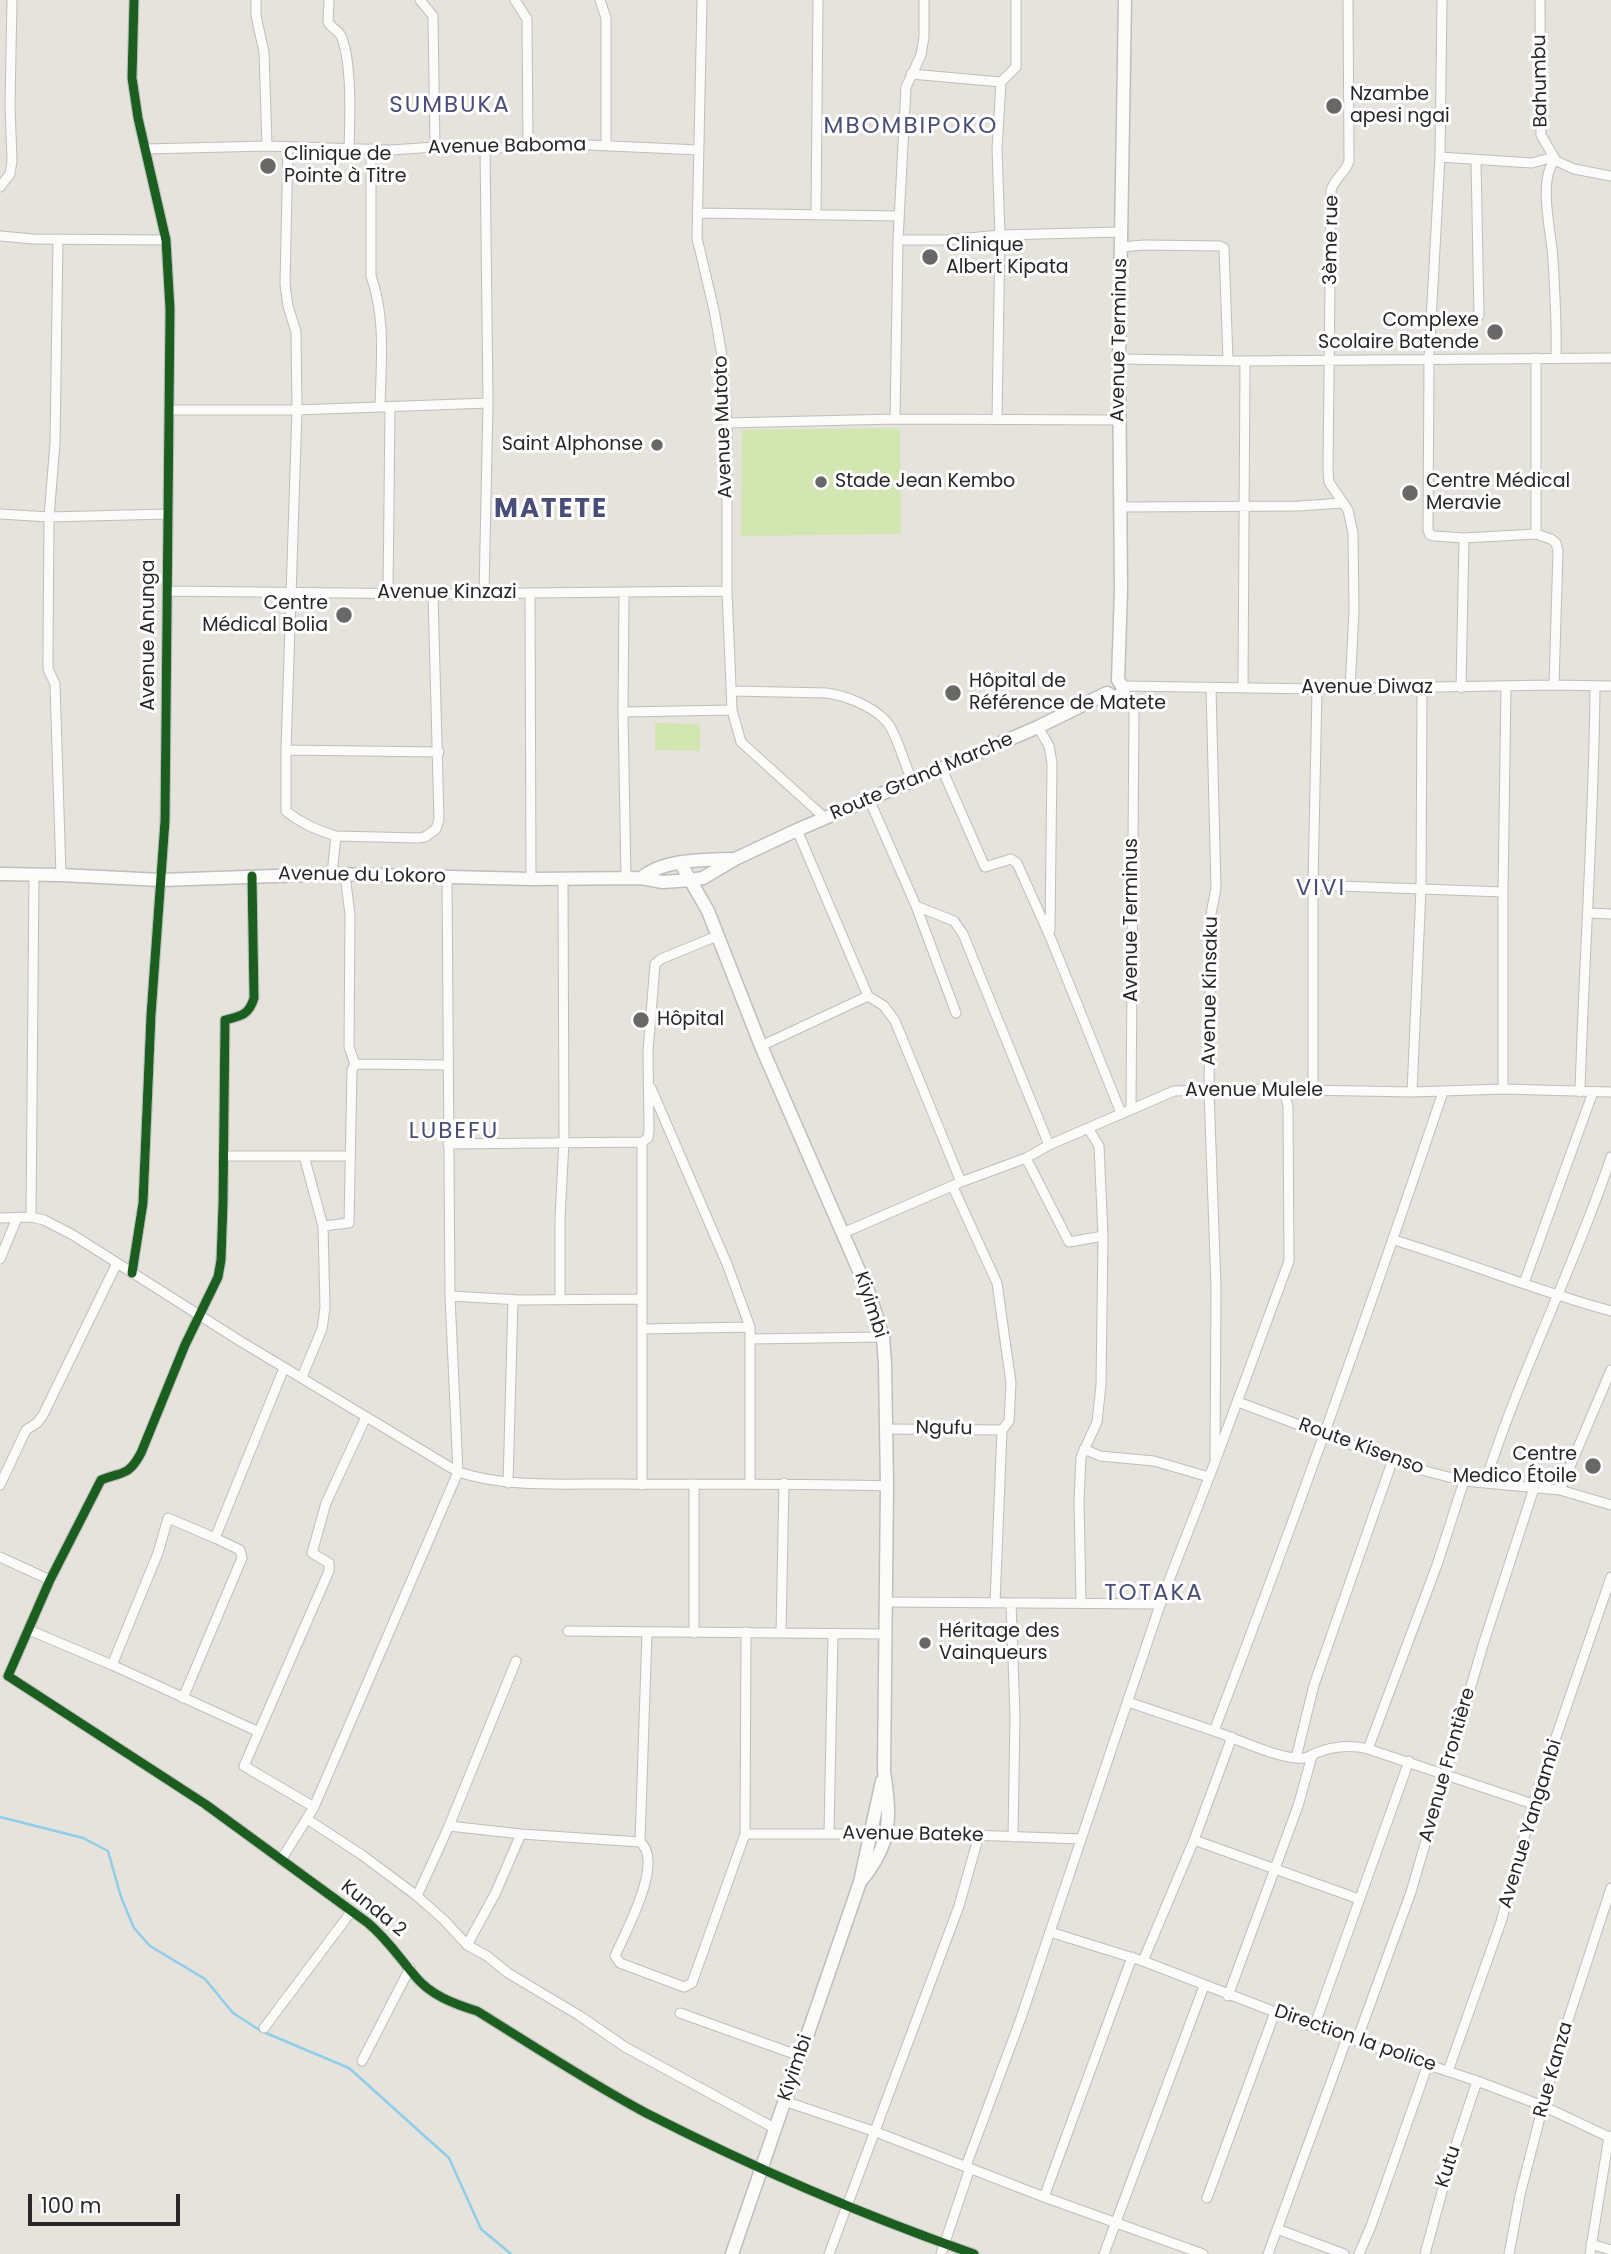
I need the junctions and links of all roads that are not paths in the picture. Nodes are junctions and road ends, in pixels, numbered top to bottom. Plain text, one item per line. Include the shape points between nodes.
1 (12, 0) edge
2 (134, 0) edge
3 (256, 0) edge
4 (328, 0) edge
5 (420, 0) edge
6 (515, 0) edge
7 (600, 0) edge
8 (702, 0) edge
9 (818, 0) edge
10 (924, 0) edge
11 (1016, 0) edge
12 (1125, 0) edge
13 (1348, 0) edge
14 (1442, 0) edge
15 (1540, 0) edge
16 (911, 74) junction
17 (1001, 82) junction
18 (606, 145) junction
19 (267, 146) junction
20 (288, 147) junction
21 (435, 147) junction
22 (485, 147) junction
23 (349, 148) junction
24 (528, 148) junction
25 (146, 149) junction
26 (371, 149) junction
27 (699, 150) junction
28 (1440, 157) junction
29 (1555, 159) junction
30 (1476, 160) junction
31 (1611, 176) edge
32 (0, 187) edge
33 (697, 213) junction
34 (816, 214) junction
35 (899, 216) junction
36 (1121, 232) junction
37 (1000, 235) junction
38 (0, 236) edge
39 (58, 239) junction
40 (166, 240) junction
41 (898, 240) junction
42 (1121, 247) junction
43 (1479, 316) dead end
44 (1429, 358) junction
45 (1536, 358) junction
46 (1556, 358) junction
47 (1611, 358) edge
48 (1119, 359) junction
49 (1331, 359) junction
50 (1228, 360) junction
51 (1244, 361) junction
52 (488, 403) junction
53 (380, 407) junction
54 (390, 407) junction
55 (169, 410) junction
56 (297, 410) junction
57 (895, 419) junction
58 (997, 419) junction
59 (1119, 421) junction
60 (727, 423) junction
61 (1342, 503) junction
62 (1242, 506) junction
63 (1120, 507) junction
64 (0, 514) edge
65 (167, 514) junction
66 (49, 517) junction
67 (1536, 534) junction
68 (1464, 538) junction
69 (167, 591) junction
70 (727, 591) junction
71 (290, 592) junction
72 (388, 593) junction
73 (484, 593) junction
74 (530, 593) junction
75 (624, 593) junction
76 (433, 594) junction
77 (1554, 685) junction
78 (1506, 686) junction
79 (1595, 686) junction
80 (1121, 687) junction
81 (1611, 687) edge
82 (1211, 688) junction
83 (1243, 688) junction
84 (1422, 688) junction
85 (1461, 688) junction
86 (1317, 689) junction
87 (1350, 689) junction
88 (732, 691) junction
89 (732, 710) junction
90 (623, 712) junction
91 (1038, 727) junction
92 (286, 750) junction
93 (439, 752) junction
94 (942, 769) junction
95 (912, 781) junction
96 (869, 799) junction
97 (825, 818) junction
98 (797, 830) junction
99 (336, 836) junction
100 (735, 859) junction
101 (700, 860) junction
102 (681, 863) junction
103 (0, 874) edge
104 (34, 874) junction
105 (338, 874) junction
106 (61, 875) junction
107 (252, 876) junction
108 (447, 877) junction
109 (641, 878) junction
110 (531, 879) junction
111 (563, 879) junction
112 (626, 879) junction
113 (697, 879) junction
114 (160, 880) junction
115 (1313, 885) junction
116 (1422, 890) junction
117 (1503, 892) junction
118 (916, 906) junction
119 (1589, 913) junction
120 (1611, 914) edge
121 (717, 936) junction
122 (1051, 939) junction
123 (868, 996) junction
124 (956, 1013) dead end
125 (761, 1046) junction
126 (355, 1065) junction
127 (447, 1065) junction
128 (649, 1083) junction
129 (1503, 1089) junction
130 (1284, 1090) junction
131 (1209, 1091) junction
132 (1313, 1091) junction
133 (1412, 1092) junction
134 (1443, 1092) junction
135 (1580, 1092) junction
136 (1592, 1092) junction
137 (1611, 1092) edge
138 (1131, 1109) junction
139 (1121, 1113) junction
140 (1087, 1128) junction
141 (564, 1141) junction
142 (642, 1142) junction
143 (447, 1144) junction
144 (1049, 1145) junction
145 (224, 1156) junction
146 (304, 1156) junction
147 (350, 1156) junction
148 (1611, 1157) edge
149 (1026, 1158) junction
150 (957, 1184) junction
151 (32, 1217) junction
152 (17, 1218) junction
153 (0, 1219) edge
154 (323, 1226) junction
155 (843, 1233) junction
156 (1103, 1236) junction
157 (1394, 1240) junction
158 (0, 1259) edge
159 (117, 1263) junction
160 (132, 1273) junction
161 (1524, 1283) junction
162 (450, 1296) junction
163 (1558, 1296) junction
164 (560, 1299) junction
165 (641, 1299) junction
166 (513, 1300) junction
167 (1611, 1311) edge
168 (200, 1314) junction
169 (750, 1327) junction
170 (642, 1329) junction
171 (883, 1337) junction
172 (750, 1339) junction
173 (284, 1368) junction
174 (1611, 1370) edge
175 (302, 1377) junction
176 (1238, 1402) junction
177 (366, 1417) junction
178 (886, 1429) junction
179 (1002, 1430) junction
180 (1322, 1434) junction
181 (1084, 1449) junction
182 (1393, 1460) junction
183 (1215, 1462) junction
184 (458, 1472) junction
185 (1209, 1477) junction
186 (1464, 1481) junction
187 (508, 1483) junction
188 (750, 1483) junction
189 (784, 1483) junction
190 (1485, 1483) junction
191 (694, 1484) junction
192 (0, 1485) edge
193 (642, 1485) junction
194 (887, 1486) junction
195 (1534, 1488) junction
196 (1560, 1490) junction
197 (1611, 1505) edge
198 (215, 1538) junction
199 (0, 1557) edge
200 (1611, 1577) edge
201 (50, 1580) junction
202 (885, 1602) junction
203 (1081, 1602) junction
204 (995, 1603) junction
205 (1012, 1603) junction
206 (1161, 1604) junction
207 (29, 1630) junction
208 (568, 1632) dead end
209 (746, 1632) junction
210 (648, 1633) junction
211 (694, 1633) junction
212 (781, 1633) junction
213 (833, 1634) junction
214 (885, 1634) junction
215 (516, 1661) dead end
216 (112, 1665) junction
217 (183, 1698) junction
218 (1128, 1702) junction
219 (1214, 1731) junction
220 (260, 1732) junction
221 (1232, 1737) junction
222 (1368, 1749) junction
223 (1311, 1756) junction
224 (1296, 1758) junction
225 (1409, 1761) junction
226 (884, 1771) junction
227 (1444, 1774) junction
228 (1533, 1804) junction
229 (314, 1807) junction
230 (307, 1819) junction
231 (449, 1826) junction
232 (829, 1833) junction
233 (521, 1834) junction
234 (745, 1834) junction
235 (870, 1834) junction
236 (888, 1835) junction
237 (979, 1835) junction
238 (1013, 1837) junction
239 (1081, 1839) junction
240 (1194, 1840) junction
241 (640, 1842) junction
242 (281, 1860) junction
243 (1275, 1870) junction
244 (860, 1882) junction
245 (1611, 1888) edge
246 (417, 1896) junction
247 (1359, 1899) junction
248 (351, 1912) junction
249 (1050, 1932) junction
250 (467, 1945) junction
251 (1132, 1957) junction
252 (1143, 1961) junction
253 (410, 1968) junction
254 (1204, 1986) junction
255 (1228, 1996) junction
256 (680, 2012) dead end
257 (1275, 2012) junction
258 (1314, 2027) junction
259 (264, 2028) dead end
260 (1352, 2039) junction
261 (800, 2056) junction
262 (362, 2061) dead end
263 (1428, 2064) junction
264 (1448, 2071) junction
265 (1477, 2081) junction
266 (784, 2101) junction
267 (1543, 2106) junction
268 (776, 2129) junction
269 (876, 2132) junction
270 (1610, 2137) edge
271 (968, 2167) junction
272 (761, 2169) junction
273 (1044, 2197) junction
274 (1207, 2198) dead end
275 (848, 2205) junction
276 (1116, 2223) junction
277 (1277, 2229) junction
278 (945, 2244) junction
279 (1591, 2249) edge
280 (1611, 2250) edge
281 (732, 2254) edge
282 (829, 2254) edge
283 (941, 2254) edge
284 (974, 2254) edge
285 (1104, 2254) edge
286 (1203, 2254) edge
287 (1268, 2254) edge
288 (1344, 2254) edge
289 (1359, 2254) edge
290 (1425, 2254) edge
291 (1509, 2254) edge

1 - 32 street via 12,161 10,174
2 - 25 street, Avenue Anunga via 132,78
3 - 19 street via 264,52
4 - 23 street via 328,22 342,36 345,54
5 - 21 street via 433,16
6 - 24 street via 527,19
7 - 18 street via 606,18
8 - 27 street, Avenue Mutoto
9 - 34 street
10 - 16 street via 921,55
11 - 17 street via 1016,67
12 - 36 street, Avenue Terminus
13 - 49 street, 3ème rue via 1349,161 1331,190
14 - 28 street
15 - 29 street, Bahumbu via 1541,135
16 - 17 street
16 - 35 street via 906,88
17 - 37 street via 997,149
18 - 24 street, Avenue Baboma
18 - 27 street, Avenue Baboma
19 - 20 street, Avenue Baboma
19 - 25 street, Avenue Baboma
20 - 23 street, Avenue Baboma
20 - 56 street via 285,284 296,332
21 - 22 street, Avenue Baboma
21 - 26 street, Avenue Baboma
22 - 24 street, Avenue Baboma
22 - 52 street
23 - 26 street, Avenue Baboma
25 - 40 street, Avenue Anunga
26 - 53 street via 371,276 382,326
27 - 33 street, Avenue Mutoto
28 - 30 street
28 - 44 street
29 - 30 street via 1532,163
29 - 31 street via 1574,169
29 - 46 street via 1549,166 1546,204 1557,315
30 - 43 street
33 - 34 street
33 - 60 street, Avenue Mutoto via 696,238 722,355
34 - 35 street
35 - 41 street
36 - 37 street
36 - 42 street, Avenue Terminus
37 - 41 street
37 - 58 street
38 - 39 street
39 - 40 street
39 - 66 street via 55,443
40 - 55 street, Avenue Anunga
41 - 57 street
42 - 48 street, Avenue Terminus
42 - 50 street via 1224,248
44 - 45 street
44 - 49 street
44 - 68 street via 1428,533
45 - 46 street
45 - 67 street
46 - 47 street
48 - 50 street
48 - 59 street, Avenue Terminus
49 - 51 street
49 - 61 street, 3ème rue via 1328,469 1329,482
50 - 51 street
51 - 62 street
52 - 54 street
52 - 73 street
53 - 54 street
53 - 56 street
54 - 72 street
55 - 56 street
55 - 65 street, Avenue Anunga
56 - 71 street
57 - 58 street
57 - 60 street
58 - 59 street
59 - 63 street, Avenue Terminus
60 - 70 street, Avenue Mutoto
61 - 62 street
61 - 87 street, 3ème rue via 1353,533
62 - 63 street
62 - 83 street
63 - 80 street, Avenue Terminus
64 - 66 street
65 - 66 street
65 - 69 street, Avenue Anunga
66 - 106 street via 48,669 55,684
67 - 68 street
67 - 77 street via 1551,538 1558,551
68 - 85 street
69 - 71 street, Avenue Kinzazi
69 - 114 street, Avenue Anunga via 165,821
70 - 75 street, Avenue Kinzazi
70 - 88 street, Avenue Mutoto
71 - 72 street, Avenue Kinzazi
71 - 92 street
72 - 76 street, Avenue Kinzazi
73 - 74 street, Avenue Kinzazi
73 - 76 street, Avenue Kinzazi
74 - 75 street, Avenue Kinzazi
74 - 110 street
75 - 90 street
76 - 93 street
77 - 78 street, Avenue Diwaz
77 - 79 street, Avenue Diwaz
78 - 85 street, Avenue Diwaz
78 - 117 street
79 - 81 street, Avenue Diwaz
79 - 119 street
80 - 82 street, Avenue Diwaz
80 - 91 street, Route Grand Marche via 1113,680 1108,682 1107,693
80 - 138 street, Avenue Terminus via 1134,711
82 - 83 street, Avenue Diwaz
82 - 131 street, Avenue Kinsaku via 1216,888 1211,914
83 - 86 street, Avenue Diwaz
84 - 85 street, Avenue Diwaz
84 - 87 street, Avenue Diwaz
84 - 116 street
86 - 87 street, Avenue Diwaz
86 - 115 street
88 - 89 street, Avenue Mutoto
88 - 95 street via 840,695 858,702 887,721
89 - 90 street
89 - 97 street, Avenue Mutoto via 741,742
90 - 112 street
91 - 94 street, Route Grand Marche
91 - 122 street via 1052,763
92 - 93 street
92 - 99 street via 286,811 315,830
93 - 99 street via 436,829 418,838
94 - 95 street, Route Grand Marche
94 - 122 street via 985,867 1011,859 1017,863
95 - 96 street, Route Grand Marche
96 - 97 street, Route Grand Marche
96 - 118 street
97 - 98 street, Route Grand Marche
98 - 100 street, Route Grand Marche
98 - 123 street
99 - 105 street
100 - 101 street, Route Grand Marche
100 - 113 street, Route Grand Marche
101 - 102 street, Route Grand Marche
101 - 113 street, Kiyimbi
102 - 109 street, Avenue du Lokoro via 655,868
102 - 113 street, Kiyimbi
103 - 104 street, Avenue du Lokoro
104 - 106 street, Avenue du Lokoro
104 - 151 street
105 - 107 street, Avenue du Lokoro
105 - 108 street, Avenue du Lokoro
105 - 126 street via 350,915 349,1047
106 - 114 street, Avenue du Lokoro
107 - 114 street, Avenue du Lokoro
107 - 145 street via 254,998 245,1015 225,1020
108 - 110 street, Avenue du Lokoro
108 - 127 street
109 - 112 street, Avenue du Lokoro
109 - 113 street, Avenue du Lokoro via 663,882
110 - 111 street, Avenue du Lokoro
111 - 112 street, Avenue du Lokoro
111 - 141 street
113 - 121 street, Kiyimbi
114 - 160 street, Avenue Anunga via 143,1203
115 - 116 street
115 - 132 street
116 - 117 street
116 - 133 street
117 - 129 street
118 - 124 street
118 - 144 street via 954,921 963,934
119 - 120 street
119 - 135 street
121 - 125 street, Kiyimbi
121 - 128 street via 655,964
122 - 139 street
123 - 125 street
123 - 150 street via 884,1006 895,1021
125 - 155 street, Kiyimbi
126 - 127 street
126 - 147 street
127 - 143 street
128 - 142 street via 649,1131
128 - 169 street
129 - 134 street, Avenue Mulele
129 - 135 street, Avenue Mulele
130 - 131 street, Avenue Mulele
130 - 132 street, Avenue Mulele
130 - 176 street via 1288,1107 1289,1261
131 - 138 street, Avenue Mulele via 1174,1091
131 - 183 street, Avenue Kinsaku via 1216,1287
132 - 133 street, Avenue Mulele
133 - 134 street, Avenue Mulele
134 - 157 street
135 - 136 street, Avenue Mulele
136 - 137 street, Avenue Mulele
136 - 161 street
138 - 139 street, Avenue Mulele
139 - 140 street, Avenue Mulele
140 - 144 street, Avenue Mulele
140 - 156 street via 1099,1146
141 - 142 street
141 - 143 street
141 - 164 street
142 - 165 street
143 - 162 street
144 - 149 street, Avenue Mulele
145 - 146 street
145 - 168 street via 221,1260
146 - 147 street
146 - 154 street
147 - 154 street via 349,1223
148 - 163 street
149 - 150 street, Avenue Mulele
149 - 156 street via 1069,1242
150 - 155 street, Avenue Mulele
150 - 179 street via 997,1283 1012,1383 1009,1420
151 - 152 street
151 - 159 street via 73,1235
152 - 153 street
152 - 158 street
154 - 175 street via 326,1308
155 - 171 street, Kiyimbi
156 - 181 street via 1099,1411
157 - 161 street
157 - 180 street
159 - 160 street
159 - 192 street via 43,1415 26,1430
160 - 168 street
161 - 163 street
162 - 166 street
162 - 184 street
163 - 167 street
163 - 190 street via 1519,1384
164 - 165 street
164 - 166 street
165 - 170 street
166 - 187 street
168 - 173 street
168 - 201 street via 133,1468 101,1480
169 - 170 street
169 - 172 street
170 - 193 street
171 - 172 street
171 - 178 street, Kiyimbi
172 - 188 street
173 - 175 street
173 - 198 street
174 - 196 street
175 - 177 street
176 - 180 street, Route Kisenso
176 - 183 street
177 - 184 street
177 - 220 street via 316,1532 312,1553 329,1563 329,1570
178 - 179 street, Ngufu
178 - 194 street, Kiyimbi
179 - 204 street
180 - 182 street, Route Kisenso
180 - 219 street
181 - 185 street via 1100,1456 1154,1461
181 - 203 street via 1079,1501
182 - 186 street, Route Kisenso
182 - 224 street via 1314,1685
183 - 185 street
184 - 187 street
184 - 229 street
185 - 206 street
186 - 190 street, Route Kisenso
186 - 222 street
187 - 193 street
188 - 189 street
188 - 191 street
189 - 194 street
189 - 212 street
190 - 195 street, Route Kisenso
191 - 193 street
191 - 211 street
194 - 202 street, Kiyimbi
195 - 196 street, Route Kisenso
195 - 227 street, Avenue Frontière
196 - 197 street, Route Kisenso
198 - 216 street via 168,1518
198 - 217 street via 232,1544 242,1558
199 - 201 street
200 - 228 street, Avenue Yangambi
201 - 207 street
202 - 204 street
202 - 214 street, Kiyimbi
203 - 205 street
203 - 206 street
204 - 205 street
205 - 238 street
206 - 218 street
207 - 216 street
207 - 242 street, Kunda 2 via 8,1676 205,1804
208 - 210 street
209 - 211 street
209 - 212 street
209 - 234 street
210 - 211 street
210 - 241 street
212 - 213 street
213 - 214 street
213 - 232 street
214 - 226 street, Kiyimbi
215 - 231 street
216 - 217 street
217 - 220 street
218 - 219 street
218 - 239 street
219 - 221 street
220 - 229 street via 244,1766
221 - 224 street
221 - 240 street
222 - 223 street via 1323,1750
222 - 225 street
223 - 224 street
223 - 243 street
225 - 227 street
225 - 247 street
226 - 235 street
226 - 236 street
227 - 228 street
227 - 260 street, Avenue Frontière via 1411,1892
228 - 264 street, Avenue Yangambi via 1501,1922
229 - 230 street
230 - 242 street
230 - 246 street
231 - 233 street
231 - 246 street
232 - 234 street, Avenue Bateke
232 - 235 street, Avenue Bateke
233 - 241 street
233 - 250 street
234 - 241 street via 692,1983 684,1987 620,1963 615,1956 648,1877 650,1861
235 - 236 street, Avenue Bateke
235 - 244 street
236 - 237 street, Avenue Bateke
236 - 244 street via 882,1852
237 - 238 street, Avenue Bateke
237 - 269 street via 959,1906
238 - 239 street, Avenue Bateke
239 - 249 street
240 - 243 street
240 - 252 street
242 - 248 street, Kunda 2
243 - 247 street
243 - 255 street
244 - 261 street, Kiyimbi
245 - 267 street, Rue Kanza
246 - 250 street
247 - 258 street
248 - 253 street, Kunda 2 via 386,1938
248 - 259 street
249 - 251 street, Direction la police
249 - 271 street
250 - 268 street via 625,2048
251 - 252 street, Direction la police
251 - 273 street
252 - 254 street, Direction la police
253 - 262 street
253 - 272 street, Kunda 2 via 449,2002 477,2011 644,2112
254 - 255 street, Direction la police
254 - 276 street
255 - 257 street, Direction la police
256 - 261 street
257 - 258 street, Direction la police
257 - 274 street
258 - 260 street, Direction la police
260 - 263 street, Direction la police
260 - 277 street, Avenue Frontière
261 - 266 street, Kiyimbi
263 - 264 street, Direction la police
263 - 289 street
264 - 265 street, Direction la police
265 - 267 street, Direction la police
265 - 290 street, Kutu
266 - 268 street, Kiyimbi
266 - 269 street
267 - 270 street, Direction la police
267 - 291 street, Rue Kanza
268 - 272 street, Kiyimbi
269 - 271 street
269 - 275 street
270 - 279 street
271 - 273 street
271 - 278 street
272 - 275 street, Kunda 2
272 - 281 street, Kiyimbi
273 - 276 street
275 - 278 street, Kunda 2
275 - 282 street
276 - 285 street
276 - 286 street
277 - 287 street, Avenue Frontière
277 - 288 street
278 - 283 street
278 - 284 street, Kunda 2
279 - 280 street

